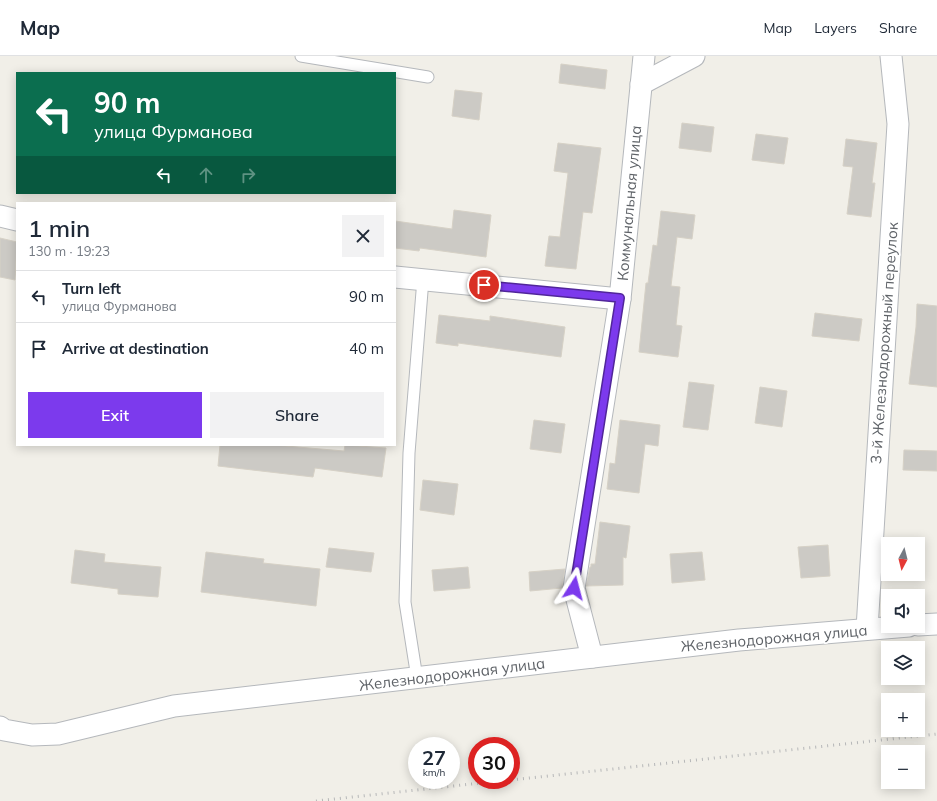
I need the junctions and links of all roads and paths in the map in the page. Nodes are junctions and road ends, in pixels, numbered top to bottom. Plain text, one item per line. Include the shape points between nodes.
1 (302, 56) edge
2 (644, 56) edge
3 (694, 56) edge
4 (891, 56) edge
5 (428, 77) dead end
6 (640, 84) junction
7 (0, 216) edge
8 (16, 220) edge
9 (396, 277) edge
10 (423, 279) junction
11 (620, 298) junction
12 (937, 624) edge
13 (925, 625) edge
14 (881, 628) edge
15 (867, 629) junction
16 (592, 657) junction
17 (417, 678) junction
18 (0, 727) edge

1 - 5 lane
2 - 6 street, Коммунальная улица
3 - 6 street
4 - 15 street, 3-й Железнодорожный переулок via 898,124
6 - 11 street, Коммунальная улица
7 - 8 street
9 - 10 street
10 - 11 street
10 - 17 lane via 409,453 405,602
11 - 16 street, Коммунальная улица via 574,588
12 - 13 street
14 - 15 street, Железнодорожная улица
15 - 16 street, Железнодорожная улица via 739,640
16 - 17 street, Железнодорожная улица
17 - 18 street, Железнодорожная улица via 174,706 58,734 32,735

